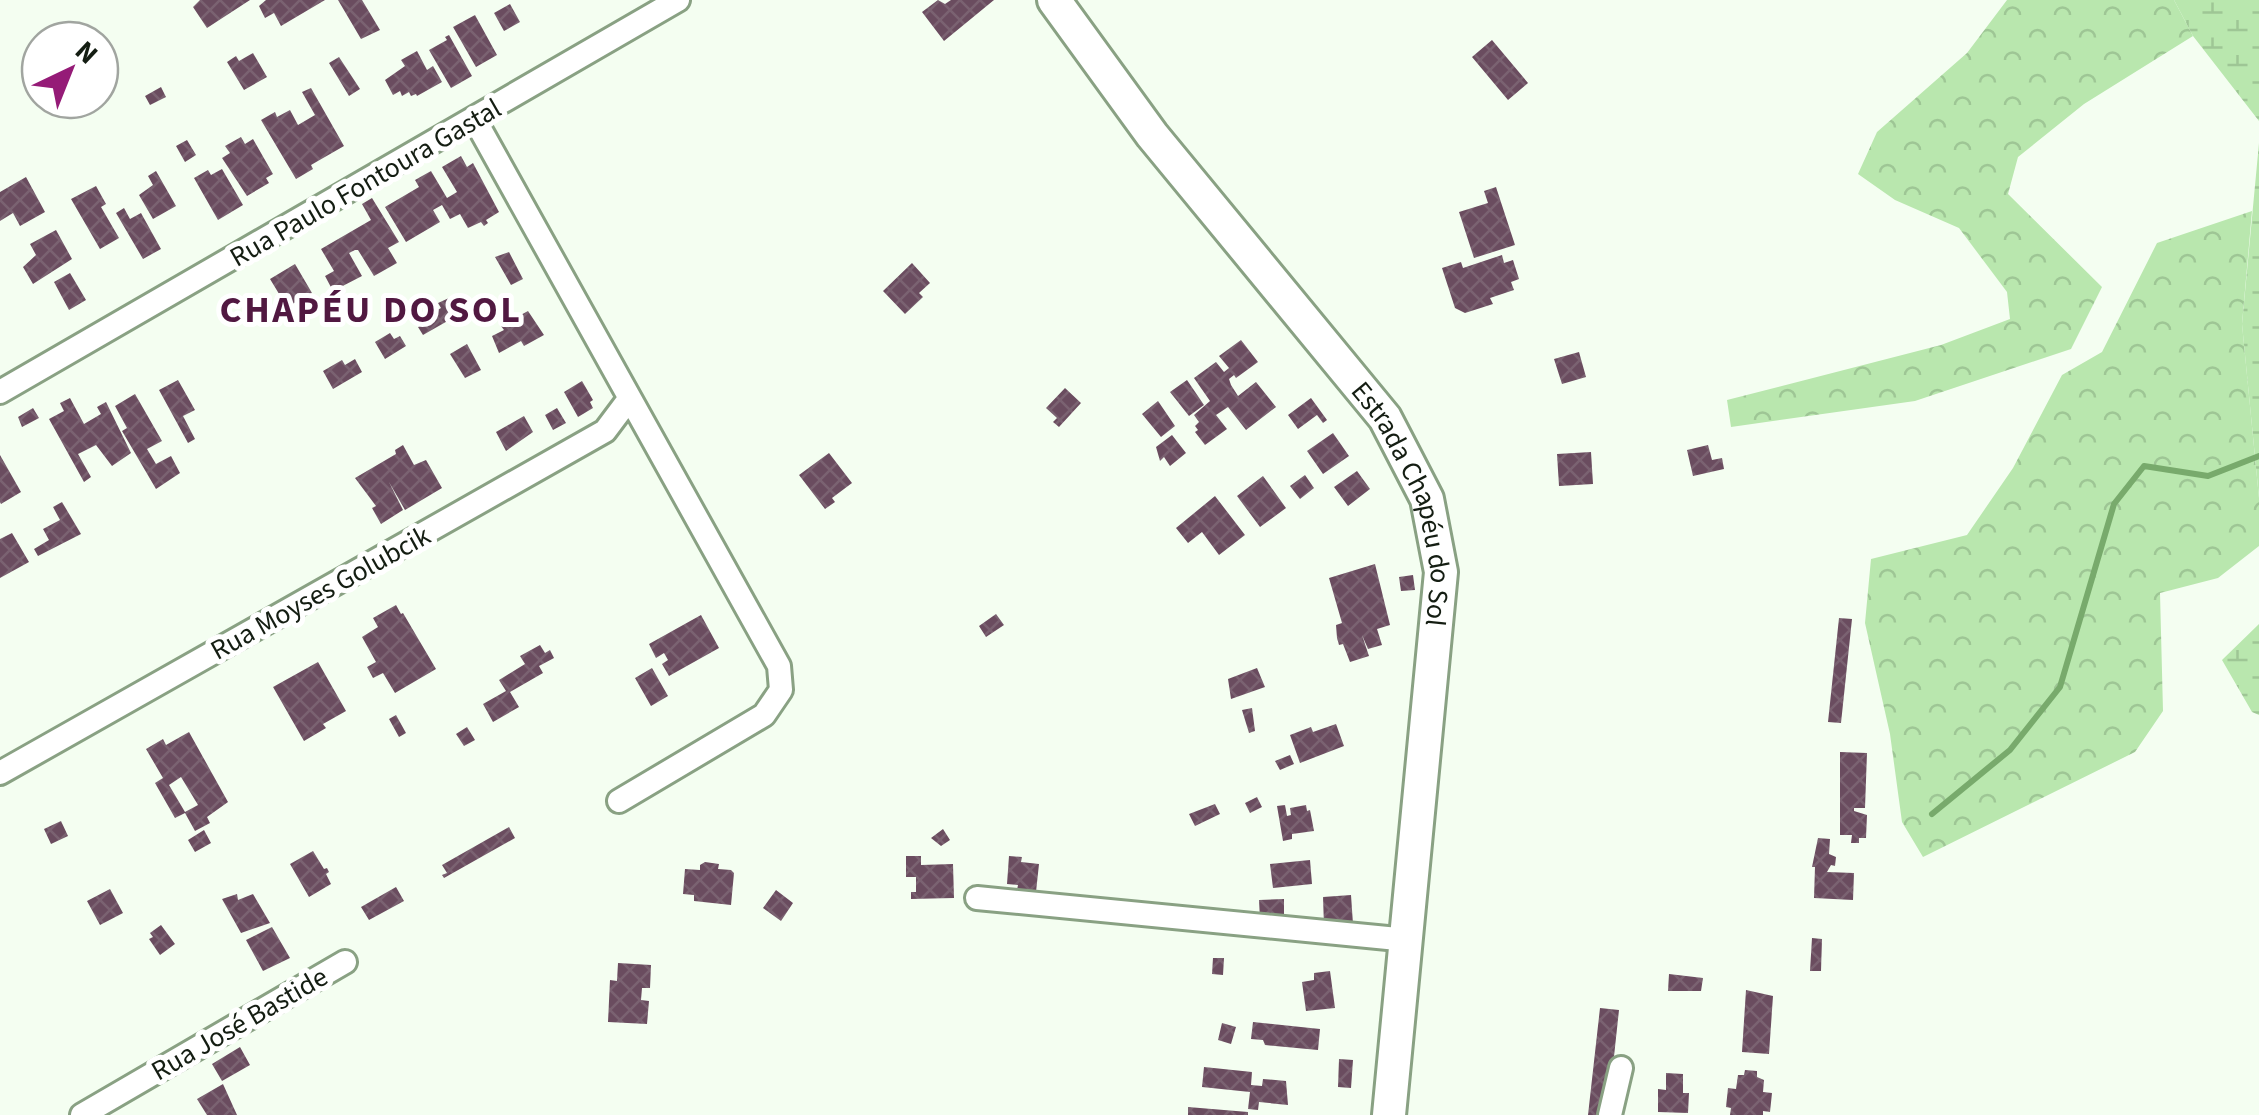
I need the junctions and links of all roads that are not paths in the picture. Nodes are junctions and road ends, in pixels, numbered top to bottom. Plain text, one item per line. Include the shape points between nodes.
1 (678, 0) edge
2 (1054, 0) edge
3 (474, 120) junction
4 (0, 392) edge
5 (629, 399) junction
6 (0, 773) edge
7 (619, 801) dead end
8 (977, 898) dead end
9 (1408, 940) junction
10 (345, 962) dead end
11 (1621, 1068) dead end
12 (82, 1115) edge
13 (1389, 1115) edge
14 (1610, 1115) edge

1 - 3 street, Rua Paulo Fontoura Gastal
2 - 9 main road, Estrada Chapéu do Sol via 1152,135 1384,418 1427,499 1441,572
3 - 4 street, Rua Paulo Fontoura Gastal
3 - 5 street
5 - 6 street, Rua Moyses Golubcik via 605,431
5 - 7 street via 779,666 782,690 764,716
8 - 9 street
9 - 13 main road, Estrada Chapéu do Sol
10 - 12 street, Rua José Bastide
11 - 14 street

